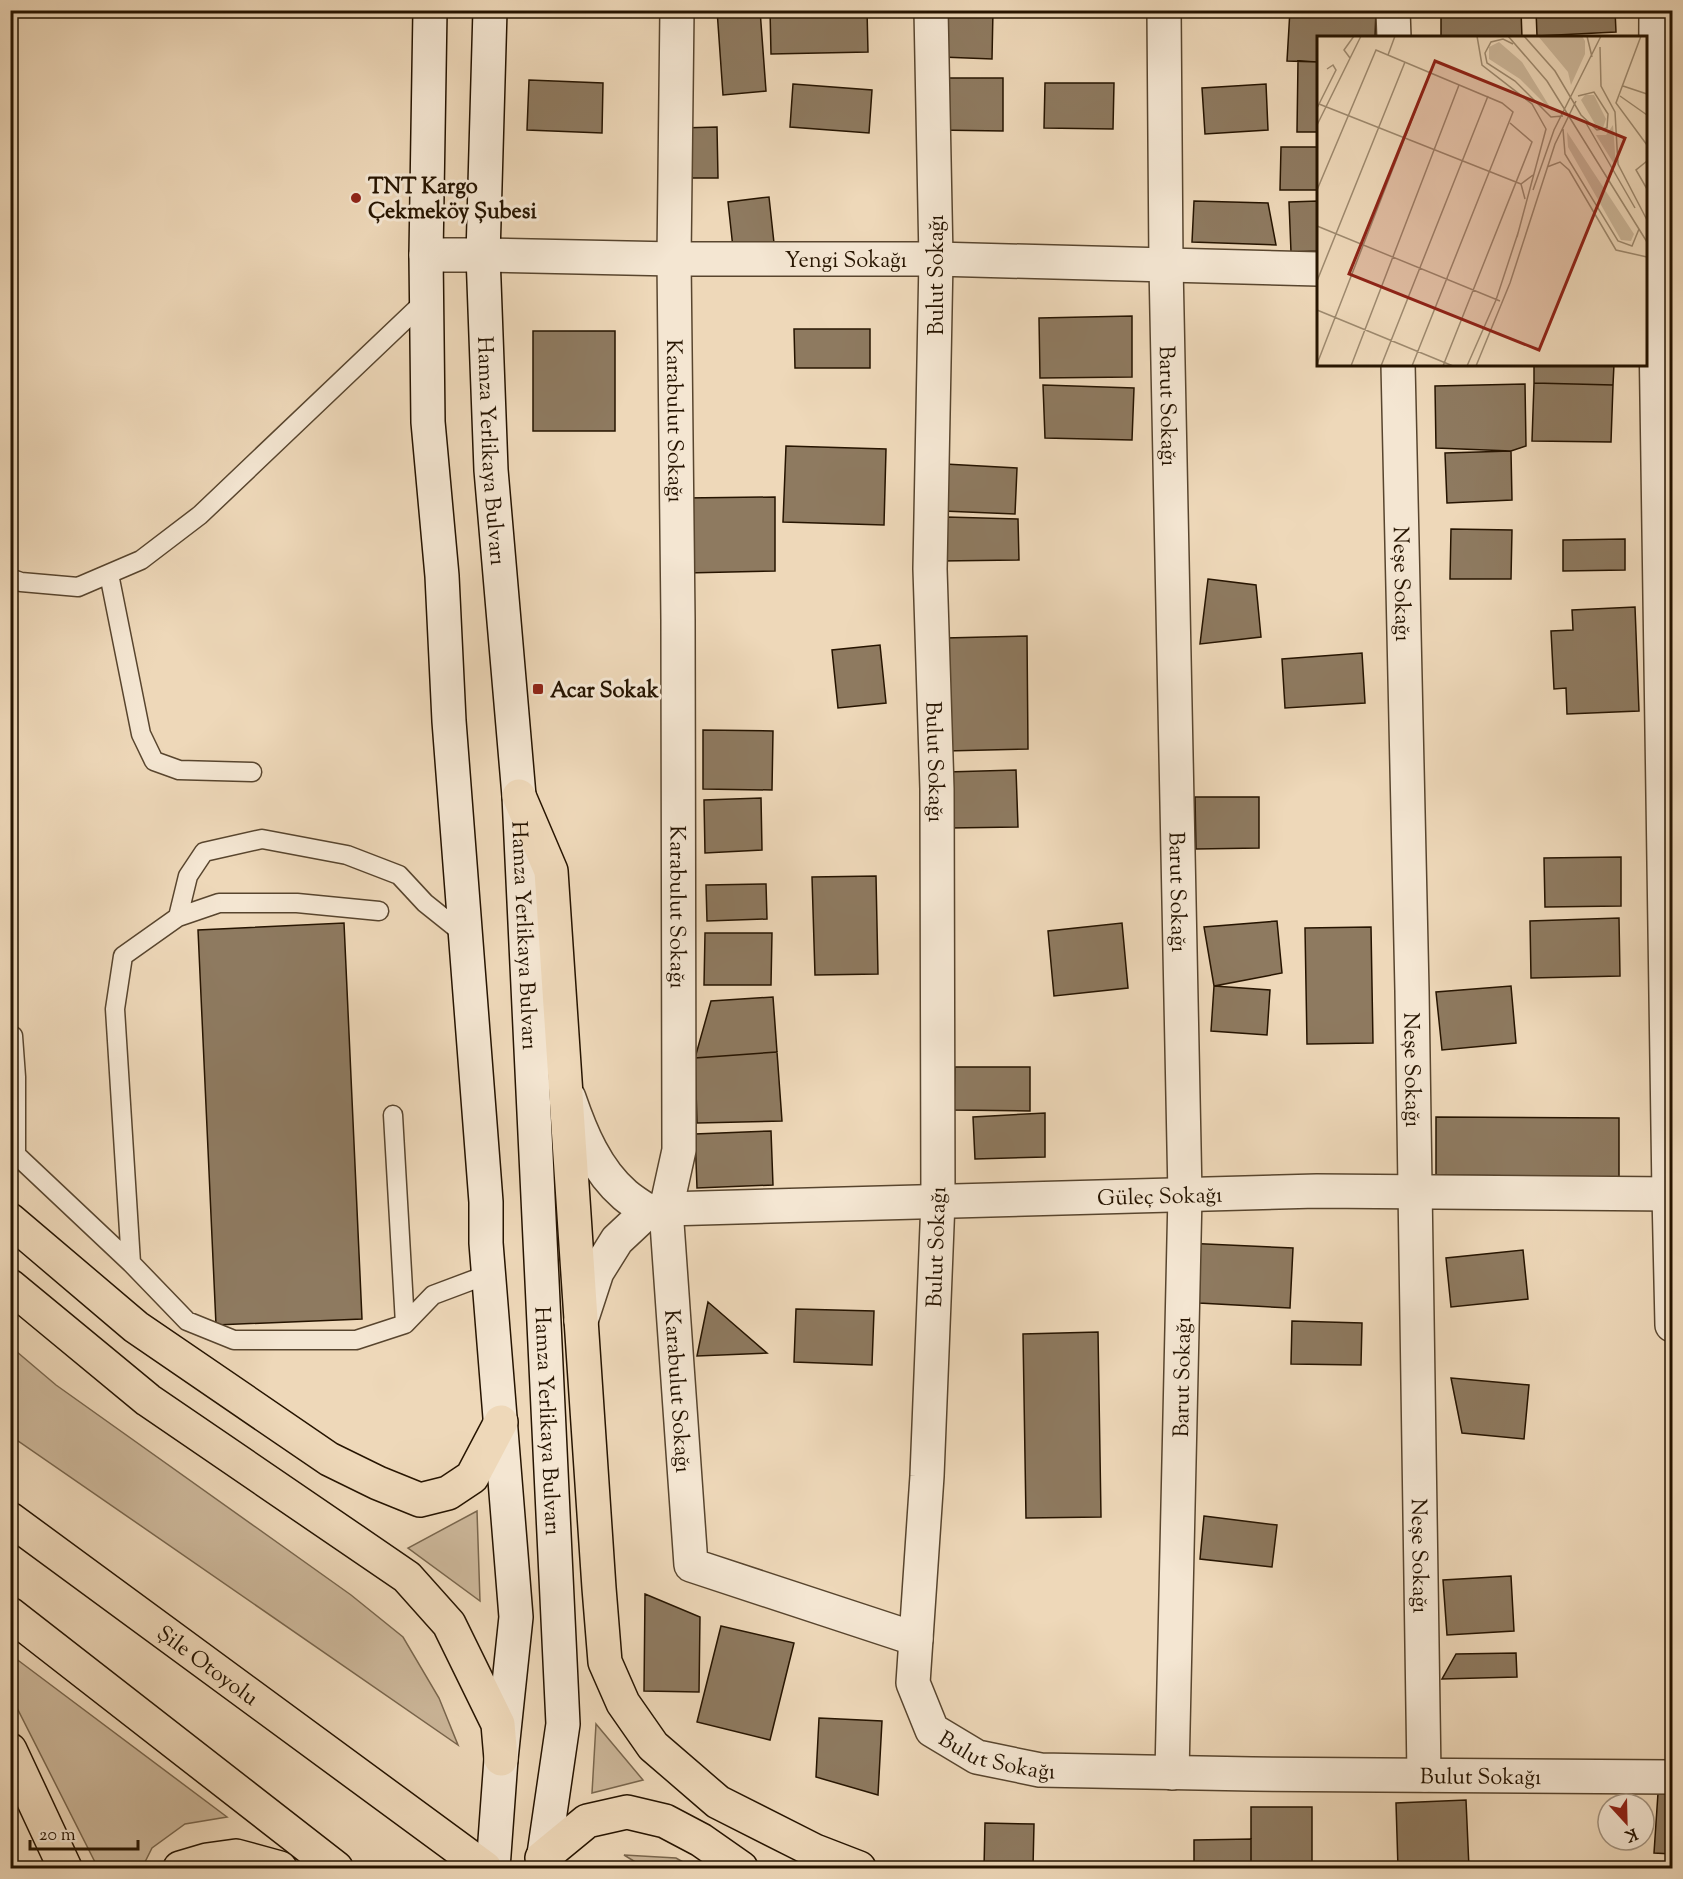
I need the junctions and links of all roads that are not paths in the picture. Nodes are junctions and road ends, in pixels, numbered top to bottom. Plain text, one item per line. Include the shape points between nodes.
1 (430, 10) edge
2 (490, 10) edge
3 (677, 10) edge
4 (931, 10) edge
5 (1164, 10) edge
6 (1393, 10) edge
7 (1656, 10) edge
8 (1394, 36) edge
9 (426, 255) junction
10 (483, 255) junction
11 (674, 259) junction
12 (936, 259) junction
13 (1166, 265) junction
14 (1658, 265) edge
15 (1317, 269) edge
16 (427, 299) junction
17 (1398, 366) edge
18 (110, 574) junction
19 (10, 578) edge
20 (252, 772) dead end
21 (519, 796) junction
22 (379, 911) dead end
23 (178, 917) junction
24 (465, 934) junction
25 (10, 1034) edge
26 (566, 1087) junction
27 (393, 1115) dead end
28 (13, 1152) edge
29 (1415, 1192) junction
30 (1671, 1194) edge
31 (1185, 1195) junction
32 (938, 1201) junction
33 (657, 1210) junction
34 (10, 1220) edge
35 (131, 1263) junction
36 (489, 1274) junction
37 (10, 1286) edge
38 (581, 1323) junction
39 (405, 1324) junction
40 (1672, 1325) edge
41 (501, 1422) junction
42 (10, 1520) edge
43 (10, 1614) edge
44 (916, 1639) junction
45 (10, 1750) edge
46 (501, 1759) junction
47 (1172, 1773) junction
48 (1424, 1775) junction
49 (1672, 1777) edge
50 (542, 1863) edge
51 (65, 1869) edge
52 (180, 1869) edge
53 (280, 1869) edge
54 (336, 1869) edge
55 (485, 1869) edge
56 (493, 1869) edge
57 (741, 1869) edge
58 (859, 1869) edge

1 - 9 street, Hamza Yerlikaya Bulvarı
2 - 10 street, Hamza Yerlikaya Bulvarı
3 - 11 street, Karabulut Sokağı
4 - 12 street, Bulut Sokağı
5 - 13 street, Barut Sokağı
6 - 8 street
7 - 14 street
9 - 10 street, Yengi Sokağı
9 - 16 street, Hamza Yerlikaya Bulvarı
10 - 11 street, Yengi Sokağı
10 - 21 street, Hamza Yerlikaya Bulvarı via 491,470
11 - 12 street, Yengi Sokağı
11 - 33 street, Karabulut Sokağı via 679,1150
12 - 13 street, Yengi Sokağı
12 - 32 street, Bulut Sokağı via 930,569 937,789
13 - 15 street, Yengi Sokağı
13 - 31 street, Barut Sokağı
14 - 30 street
16 - 18 lane via 200,515 141,560
16 - 24 street, Hamza Yerlikaya Bulvarı via 428,422
17 - 29 street, Neşe Sokağı
18 - 19 lane via 78,587
18 - 20 lane via 141,734 154,761 178,770
21 - 26 highway via 551,871
21 - 50 street, Hamza Yerlikaya Bulvarı via 563,1724
22 - 23 lane via 297,903 219,903
23 - 24 lane via 188,876 204,852 262,839 347,855 399,875 425,903
23 - 35 lane via 123,956 115,1009
24 - 36 street, Hamza Yerlikaya Bulvarı
25 - 28 lane via 16,1077
26 - 33 street via 580,1130 602,1170 624,1194
26 - 38 highway
27 - 39 lane
28 - 35 lane
29 - 30 street, Güleç Sokağı
29 - 31 street, Güleç Sokağı
29 - 48 street, Neşe Sokağı
30 - 40 street
31 - 32 street, Güleç Sokağı
31 - 47 street, Barut Sokağı
32 - 33 street, Güleç Sokağı
32 - 44 street, Bulut Sokağı
33 - 38 street via 617,1240 597,1272
33 - 44 street, Karabulut Sokağı via 691,1565
34 - 41 highway via 136,1327 329,1459 378,1483 420,1500 448,1493 472,1477
35 - 39 lane via 187,1321 234,1340 356,1340
36 - 39 lane via 433,1295
36 - 41 street, Hamza Yerlikaya Bulvarı
37 - 46 highway via 148,1400 407,1576 449,1624 498,1724
38 - 58 highway via 605,1662 623,1703 653,1746 718,1802
41 - 46 street, Hamza Yerlikaya Bulvarı via 516,1617
42 - 55 highway, Şile Otoyolu
43 - 54 highway
44 - 47 street, Bulut Sokağı via 913,1683 932,1730 977,1757 1040,1770
45 - 51 highway
46 - 56 street, Hamza Yerlikaya Bulvarı
47 - 48 street, Bulut Sokağı
48 - 49 street, Bulut Sokağı
50 - 57 highway via 587,1821 627,1812 665,1821 701,1840
52 - 53 highway via 236,1856

